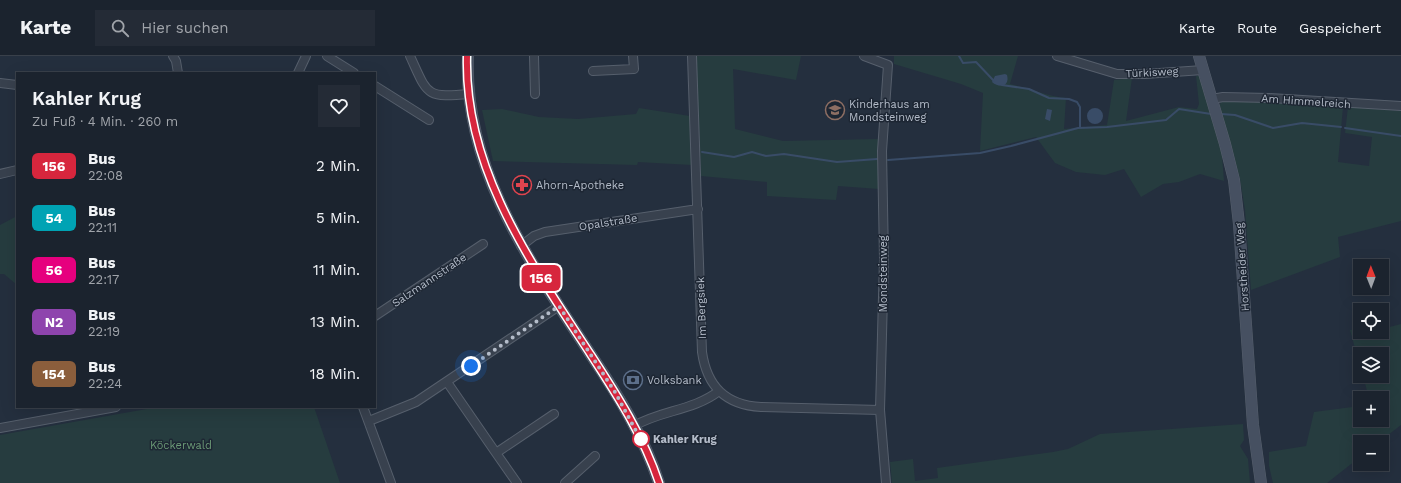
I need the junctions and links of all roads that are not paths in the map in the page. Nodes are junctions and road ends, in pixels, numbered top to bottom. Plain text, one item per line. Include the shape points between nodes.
1 (173, 56) edge
2 (306, 56) edge
3 (327, 56) edge
4 (410, 56) edge
5 (468, 56) edge
6 (534, 56) edge
7 (633, 56) edge
8 (692, 56) edge
9 (864, 56) edge
10 (1057, 56) edge
11 (1199, 56) edge
12 (1079, 59) edge
13 (1203, 70) junction
14 (593, 71) dead end
15 (178, 72) edge
16 (298, 72) edge
17 (352, 72) edge
18 (0, 82) edge
19 (16, 85) edge
20 (376, 87) edge
21 (469, 94) junction
22 (535, 94) dead end
23 (1212, 99) junction
24 (1401, 106) edge
25 (429, 120) dead end
26 (16, 170) edge
27 (0, 174) edge
28 (698, 210) junction
29 (483, 244) dead end
30 (521, 246) junction
31 (559, 306) junction
32 (376, 315) edge
33 (447, 382) junction
34 (719, 391) junction
35 (110, 408) edge
36 (363, 408) edge
37 (880, 410) junction
38 (554, 414) dead end
39 (369, 421) junction
40 (634, 426) junction
41 (0, 428) edge
42 (496, 453) junction
43 (595, 456) dead end
44 (391, 483) edge
45 (517, 483) edge
46 (565, 483) edge
47 (659, 483) edge
48 (886, 483) edge
49 (1261, 483) edge

1 - 15 street
2 - 16 street
3 - 17 street
4 - 21 street via 425,86 434,95
5 - 21 main road
6 - 22 street
7 - 14 street via 634,69
8 - 28 street, Im Bergsiek
9 - 37 street, Mondsteinweg via 888,64 882,151 884,259
10 - 12 street, Türkisweg
11 - 13 main road, Horstheider Weg
12 - 13 street, Türkisweg via 1109,72 1129,75
13 - 23 main road, Horstheider Weg
18 - 19 street
20 - 25 street
21 - 30 main road via 473,122 486,168
23 - 24 street, Am Himmelreich via 1269,98
23 - 49 main road, Horstheider Weg via 1234,180
26 - 27 street
28 - 30 street, Opalstraße via 545,232 534,236
28 - 34 street, Im Bergsiek via 702,352 706,372
29 - 32 street, Salzmannstraße
30 - 31 main road
31 - 33 street
31 - 40 main road
33 - 39 street via 416,402
33 - 42 street
34 - 37 street, Im Bergsiek via 733,401 751,406
34 - 40 street via 696,405
35 - 41 street
36 - 39 street
37 - 48 street, Mondsteinweg
38 - 42 street
39 - 44 street
40 - 47 main road
42 - 45 street
43 - 46 street

